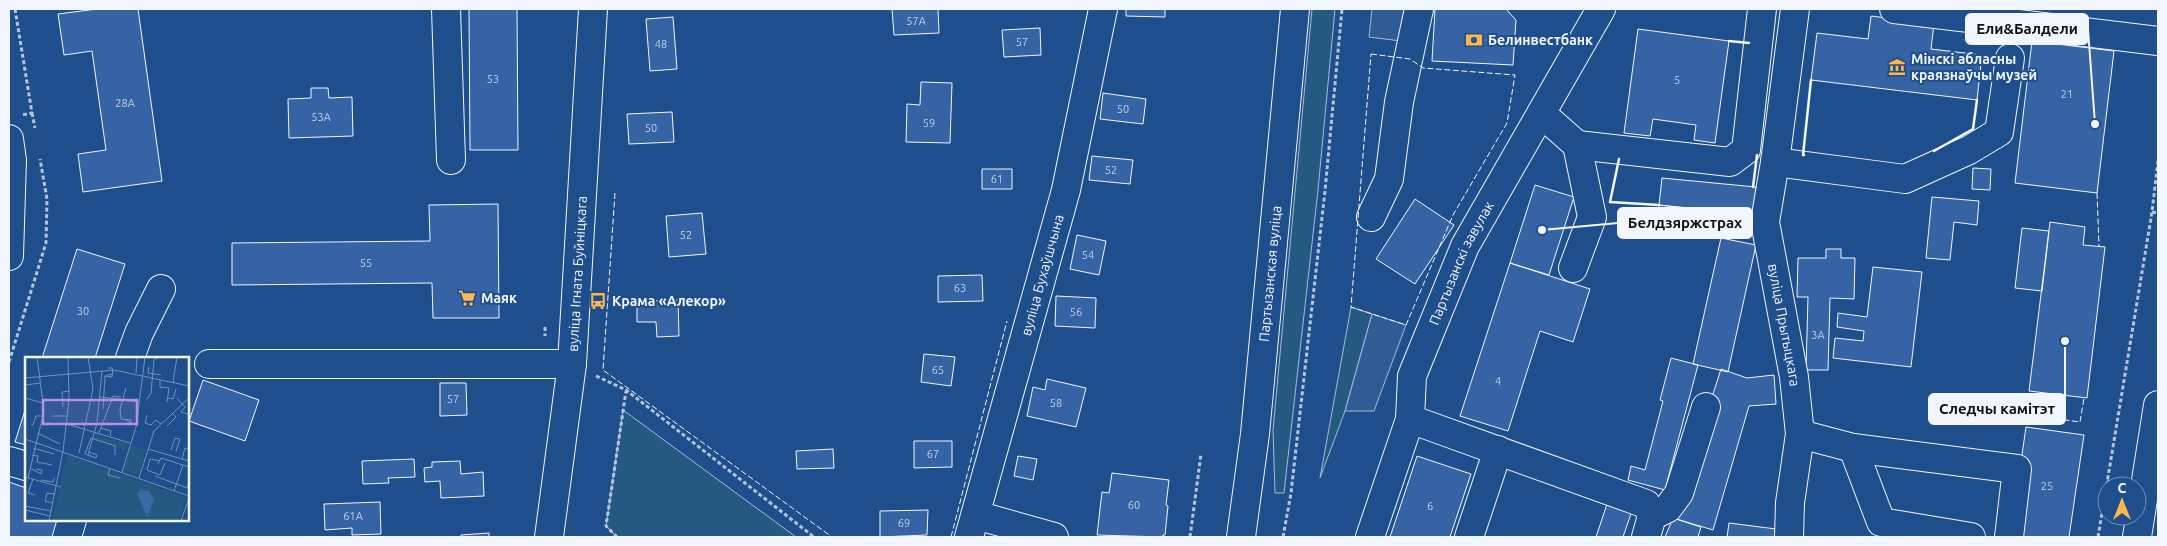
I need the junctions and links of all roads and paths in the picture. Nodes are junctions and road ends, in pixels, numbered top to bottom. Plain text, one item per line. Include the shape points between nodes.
1 (15, 9) edge
2 (446, 9) edge
3 (593, 9) edge
4 (1103, 9) edge
5 (1295, 9) edge
6 (1342, 9) edge
7 (1419, 9) edge
8 (1601, 9) edge
9 (1762, 9) edge
10 (1795, 9) edge
11 (1894, 9) edge
12 (2158, 41) edge
13 (2010, 58) dead end
14 (1542, 114) junction
15 (13, 127) edge
16 (1577, 145) junction
17 (451, 160) dead end
18 (2158, 161) edge
19 (1775, 162) junction
20 (2152, 212) junction
21 (2158, 213) edge
22 (1371, 217) dead end
23 (9, 256) edge
24 (1573, 268) dead end
25 (160, 289) dead end
26 (130, 357) edge
27 (209, 364) dead end
28 (572, 364) junction
29 (626, 390) junction
30 (2158, 405) edge
31 (1706, 407) dead end
32 (1410, 419) junction
33 (1800, 434) junction
34 (1853, 448) junction
35 (1498, 450) junction
36 (1200, 454) dead end
37 (9, 461) edge
38 (25, 466) edge
39 (72, 521) edge
40 (973, 526) edge
41 (1649, 527) edge
42 (67, 537) edge
43 (549, 537) edge
44 (617, 537) edge
45 (814, 537) edge
46 (1054, 537) edge
47 (1190, 537) edge
48 (1241, 537) edge
49 (1283, 537) edge
50 (1370, 537) edge
51 (1469, 537) edge
52 (1789, 537) edge
53 (1971, 537) edge
54 (2009, 537) edge
55 (2098, 537) edge
56 (2138, 537) edge

1 - 15 path via 32,113
2 - 17 street
3 - 28 street, вуліца Ігната Буйніцкага
4 - 40 street, вуліца Бухаўшчына via 1066,190
5 - 48 street, Партызанская вуліца
6 - 49 path via 1325,190 1291,492
7 - 22 street via 1400,102 1389,179
8 - 14 street, Партызанскі завулак
9 - 16 street via 1746,150 1730,162
10 - 19 street, вуліца Прытыцкага
11 - 12 street
13 - 19 street via 1999,132 1969,150 1905,179
14 - 16 street
14 - 32 street, Партызанскі завулак via 1464,246 1412,376
15 - 23 street
16 - 24 street via 1592,217
18 - 20 path
19 - 33 street, вуліца Прытыцкага via 1765,222 1794,377
20 - 21 path
20 - 55 path
25 - 26 street
27 - 28 street
28 - 29 path
28 - 43 street, вуліца Ігната Буйніцкага
29 - 44 path via 606,526
29 - 45 path
30 - 56 street
31 - 41 street via 1679,492
32 - 35 street
32 - 50 street, Партызанскі завулак
33 - 34 street
33 - 52 street, вуліца Прытыцкага via 1790,504
34 - 53 street via 1881,522
34 - 54 street via 2018,470
35 - 41 street via 1646,504
35 - 51 street
36 - 47 path
37 - 38 street
39 - 42 street
40 - 46 street

